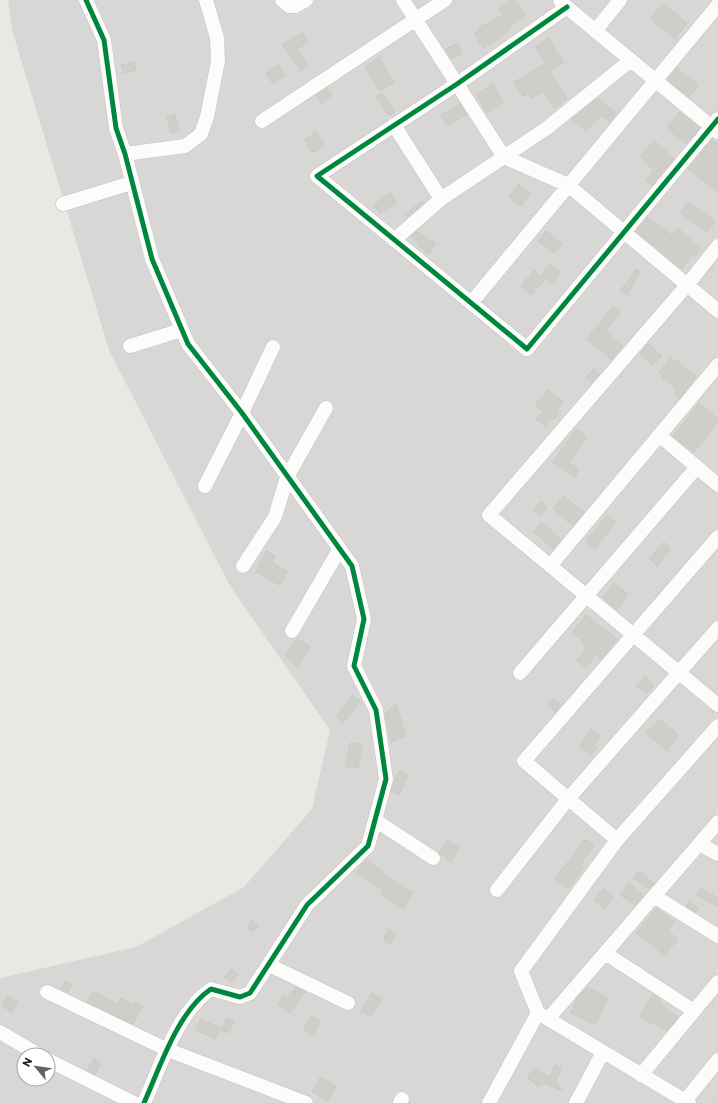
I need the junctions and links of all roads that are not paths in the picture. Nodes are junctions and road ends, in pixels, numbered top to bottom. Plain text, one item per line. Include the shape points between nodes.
1 (86, 0) edge
2 (206, 0) edge
3 (282, 0) edge
4 (306, 0) edge
5 (403, 0) edge
6 (445, 0) edge
7 (620, 0) edge
8 (564, 4) edge
9 (718, 5) edge
10 (416, 19) junction
11 (595, 31) junction
12 (631, 60) junction
13 (656, 80) junction
14 (457, 84) junction
15 (262, 121) dead end
16 (394, 126) junction
17 (716, 126) edge
18 (125, 154) junction
19 (504, 157) junction
20 (131, 183) junction
21 (568, 185) junction
22 (441, 199) junction
23 (63, 204) dead end
24 (624, 232) junction
25 (394, 240) junction
26 (718, 246) edge
27 (688, 284) junction
28 (471, 303) junction
29 (718, 311) edge
30 (182, 330) junction
31 (130, 346) dead end
32 (273, 347) dead end
33 (718, 365) edge
34 (326, 408) dead end
35 (242, 413) junction
36 (659, 435) junction
37 (697, 467) junction
38 (287, 477) junction
39 (718, 484) edge
40 (205, 486) dead end
41 (718, 537) edge
42 (340, 550) junction
43 (242, 566) dead end
44 (550, 566) junction
45 (586, 596) junction
46 (718, 628) edge
47 (292, 631) dead end
48 (633, 635) junction
49 (520, 673) dead end
50 (679, 673) junction
51 (718, 705) edge
52 (718, 726) edge
53 (568, 799) junction
54 (375, 820) junction
55 (718, 822) edge
56 (617, 840) junction
57 (699, 844) junction
58 (718, 854) edge
59 (433, 858) dead end
60 (496, 890) dead end
61 (654, 896) junction
62 (718, 936) edge
63 (605, 953) junction
64 (269, 965) junction
65 (718, 982) edge
66 (47, 992) dead end
67 (348, 1003) dead end
68 (694, 1011) junction
69 (543, 1016) junction
70 (0, 1032) edge
71 (25, 1047) edge
72 (168, 1050) junction
73 (603, 1052) junction
74 (718, 1060) edge
75 (56, 1064) edge
76 (641, 1075) junction
77 (687, 1102) edge
78 (134, 1103) edge
79 (144, 1103) edge
80 (306, 1103) edge
81 (489, 1103) edge
82 (576, 1103) edge

1 - 18 street via 104,40 116,128
2 - 18 street via 217,38 218,61 201,134 185,146
3 - 4 street via 288,6 295,6
5 - 10 street
6 - 10 street
7 - 11 street
8 - 11 street
8 - 14 street
9 - 13 street
10 - 14 street
10 - 15 street
11 - 12 street
12 - 13 street
12 - 19 street via 547,128
13 - 17 street
13 - 21 street
14 - 16 street
14 - 19 street
16 - 22 street
16 - 25 street via 317,176
17 - 24 street
18 - 20 street
19 - 21 street
19 - 22 street
20 - 23 street
20 - 30 street via 152,259
21 - 24 street
21 - 28 street
22 - 25 street
24 - 27 street
24 - 28 street via 527,349
25 - 28 street
26 - 27 street
27 - 29 street
27 - 44 street via 489,515
30 - 31 street
30 - 35 street via 188,344
32 - 35 street
33 - 36 street
34 - 38 street
35 - 38 street
35 - 40 street
36 - 37 street
36 - 44 street
37 - 39 street
37 - 45 street
38 - 42 street
38 - 43 street via 275,517
41 - 48 street
42 - 47 street
42 - 54 street via 352,566 364,619 354,666 376,710 386,779
44 - 45 street
45 - 48 street
45 - 49 street
46 - 50 street
48 - 50 street
48 - 53 street via 524,761
50 - 51 street
50 - 53 street
52 - 56 street
53 - 56 street
53 - 60 street
54 - 59 street
54 - 64 street via 368,846 307,905
55 - 57 street
56 - 69 street via 521,971
57 - 58 street
57 - 61 street
61 - 62 street
61 - 63 street
63 - 68 street
63 - 69 street
64 - 67 street
64 - 72 street via 250,993 240,997 211,989 200,997 176,1031
65 - 68 street
66 - 72 street
68 - 76 street
69 - 73 street
69 - 81 street
70 - 71 street
72 - 79 street
72 - 80 street
73 - 76 street
73 - 82 street
74 - 77 street
75 - 78 street
76 - 77 street

